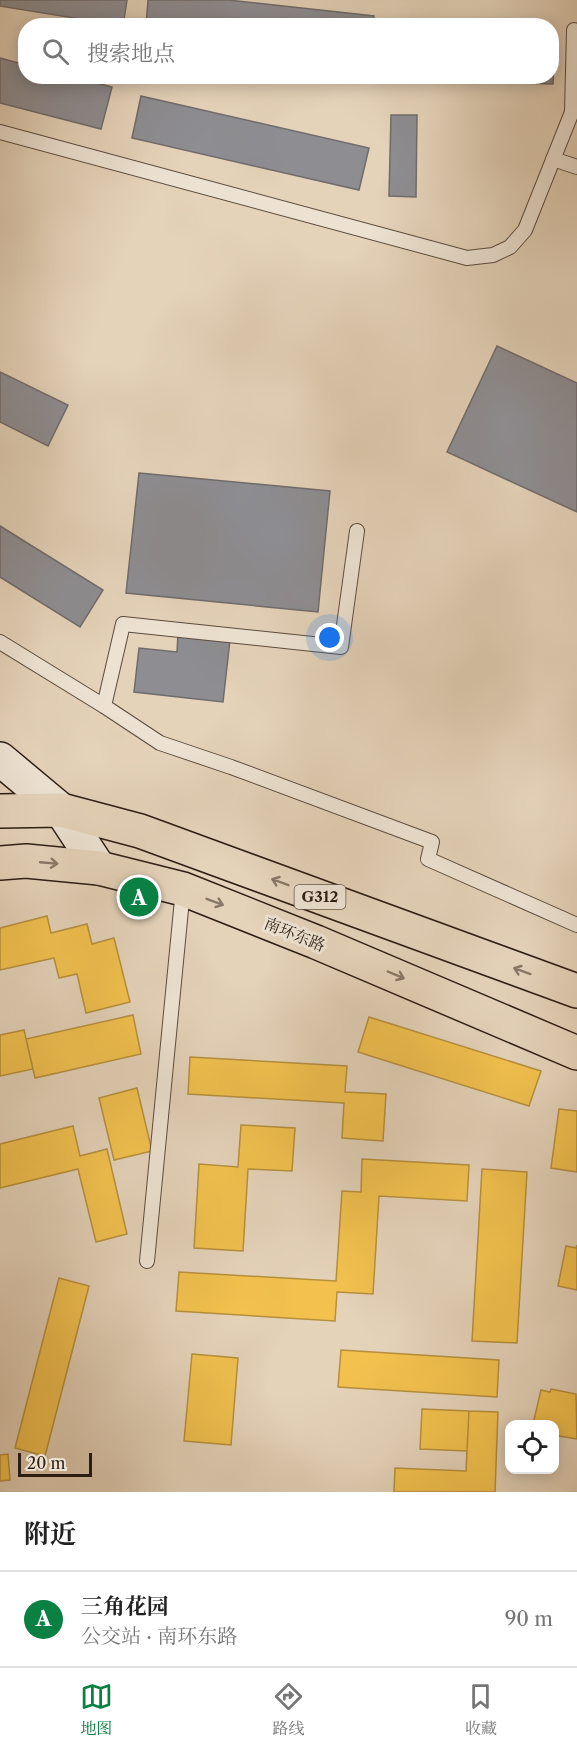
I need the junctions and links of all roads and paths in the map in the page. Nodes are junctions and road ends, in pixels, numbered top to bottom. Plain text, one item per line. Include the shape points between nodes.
1 (574, 30) dead end
2 (0, 132) edge
3 (553, 159) junction
4 (577, 166) edge
5 (357, 531) dead end
6 (0, 642) edge
7 (104, 706) junction
8 (0, 759) edge
9 (61, 810) junction
10 (0, 811) edge
11 (0, 863) edge
12 (99, 868) junction
13 (183, 889) junction
14 (577, 925) edge
15 (577, 991) edge
16 (577, 1053) edge
17 (147, 1261) dead end

1 - 3 lane via 572,111
2 - 3 lane via 467,258 493,255 510,247 525,230
3 - 4 lane
5 - 7 lane via 341,647 123,624
6 - 7 lane
7 - 14 lane via 160,744 432,842 428,859
8 - 9 main road
9 - 10 highway, G312
9 - 12 main road
15 -> 9 highway, G312 via 140,831
11 -> 12 highway, 南环东路 / G312 via 26,861
12 - 13 highway, 南环东路 / G312
13 -> 16 highway, 南环东路 / G312
13 - 17 lane

